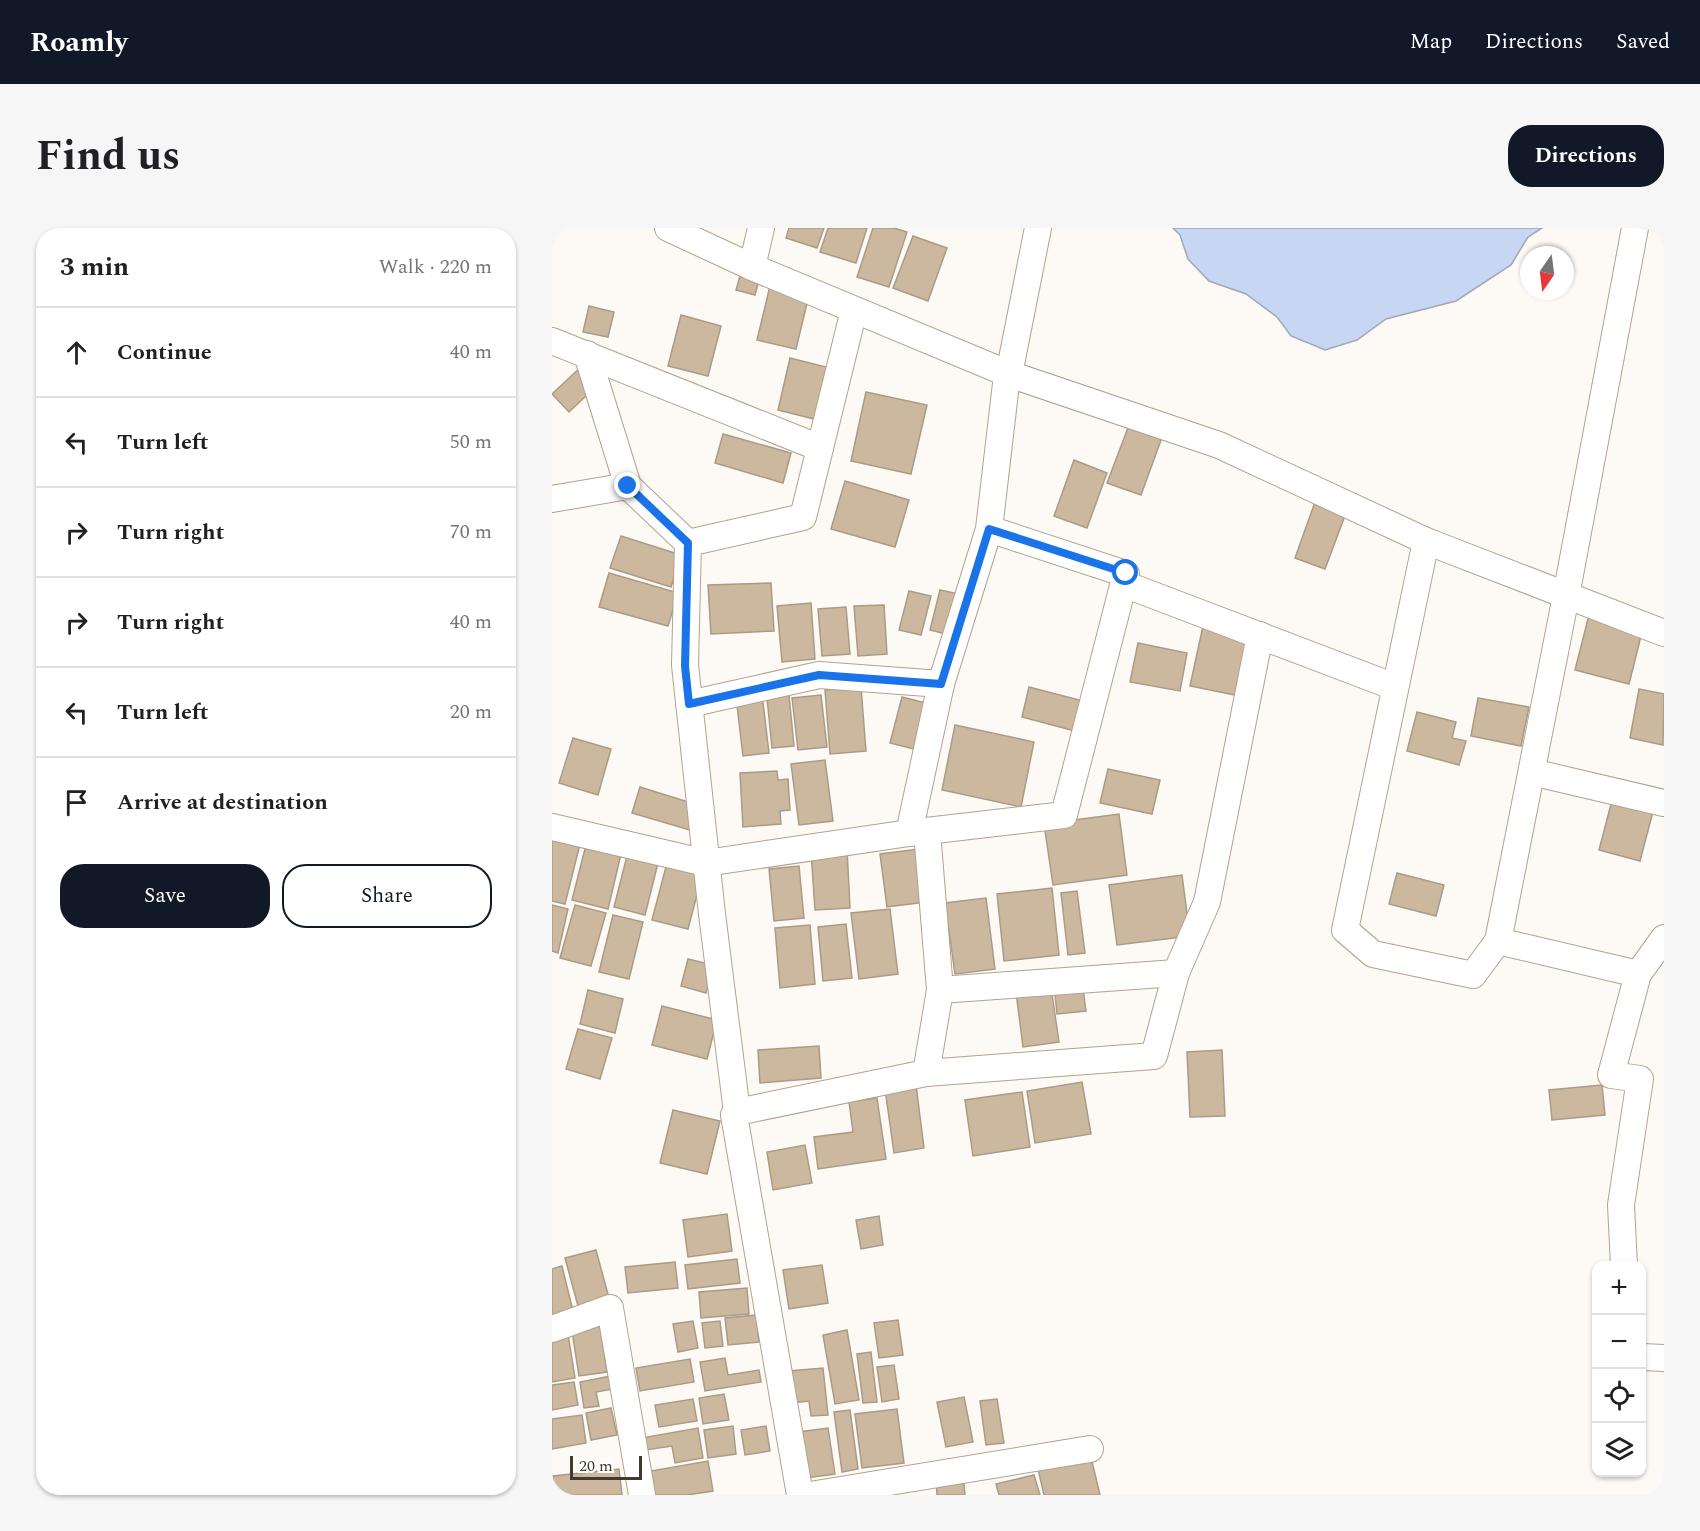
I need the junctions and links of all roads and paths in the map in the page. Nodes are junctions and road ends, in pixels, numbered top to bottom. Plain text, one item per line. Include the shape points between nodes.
1 (668, 228) edge
2 (761, 228) edge
3 (1038, 228) edge
4 (1635, 228) edge
5 (752, 267) junction
6 (854, 310) junction
7 (552, 341) edge
8 (587, 354) junction
9 (1009, 374) junction
10 (820, 448) junction
11 (628, 486) junction
12 (552, 499) edge
13 (989, 529) junction
14 (1426, 541) junction
15 (688, 543) junction
16 (1124, 584) junction
17 (1566, 596) junction
18 (1664, 633) edge
19 (1260, 635) junction
20 (941, 684) junction
21 (1395, 687) junction
22 (689, 704) junction
23 (1532, 772) junction
24 (1664, 803) edge
25 (552, 827) edge
26 (918, 833) junction
27 (706, 863) junction
28 (1664, 938) edge
29 (1498, 941) junction
30 (1176, 973) junction
31 (1638, 974) junction
32 (940, 990) junction
33 (926, 1073) junction
34 (737, 1112) junction
35 (1624, 1261) edge
36 (552, 1329) edge
37 (1646, 1357) edge
38 (1664, 1358) edge
39 (1090, 1449) dead end
40 (642, 1495) edge
41 (800, 1495) edge
42 (810, 1495) edge

1 - 5 street
2 - 5 street
3 - 9 street
4 - 17 street
5 - 6 street
6 - 9 street
6 - 10 street
7 - 8 street
8 - 10 street
8 - 11 street
9 - 13 street
9 - 14 street via 1219,445
10 - 15 street via 803,517
11 - 12 street
11 - 15 street
13 - 16 street via 1126,573
13 - 20 street
14 - 17 street
14 - 21 street
15 - 22 street via 685,666
16 - 19 street
16 - 26 street via 1064,815
17 - 18 street
17 - 23 street
19 - 21 street
19 - 30 street via 1207,902
20 - 22 street via 819,675
20 - 26 street
21 - 29 street via 1345,930 1373,954 1473,975
22 - 27 street
23 - 24 street
23 - 29 street
25 - 27 street
26 - 27 street
26 - 32 street
27 - 34 street
28 - 31 street
29 - 31 street
30 - 32 street
30 - 33 street via 1154,1056
31 - 35 street via 1611,1075 1641,1079 1621,1205
32 - 33 street
33 - 34 street
34 - 41 street via 734,1115
36 - 40 street via 610,1308
37 - 38 street
39 - 42 street

